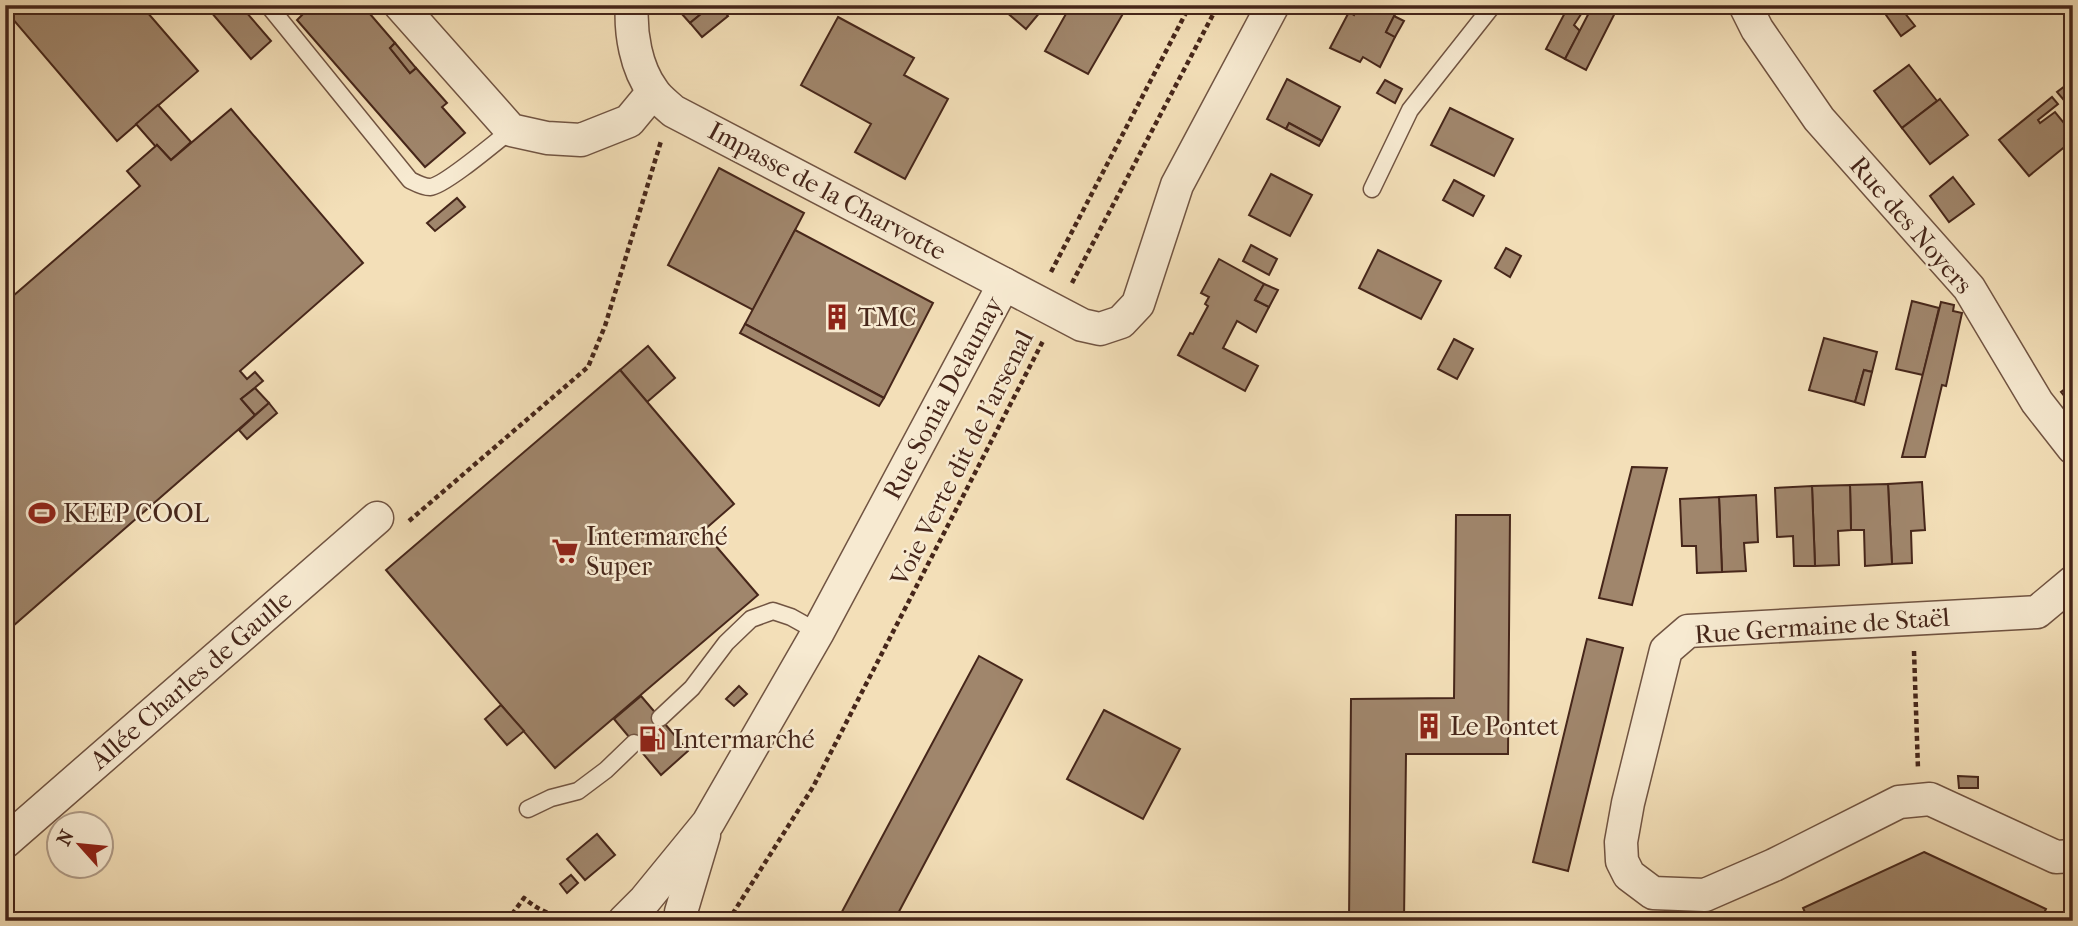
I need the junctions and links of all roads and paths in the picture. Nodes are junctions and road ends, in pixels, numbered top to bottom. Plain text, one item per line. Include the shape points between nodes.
1 (268, 5) edge
2 (400, 5) edge
3 (632, 5) edge
4 (1189, 5) edge
5 (1218, 5) edge
6 (1273, 5) edge
7 (1493, 5) edge
8 (1745, 5) edge
9 (653, 92) junction
10 (511, 130) junction
11 (1372, 189) dead end
12 (1004, 284) junction
13 (1047, 306) junction
14 (2073, 449) edge
15 (377, 518) dead end
16 (2073, 582) edge
17 (1913, 619) junction
18 (818, 632) junction
19 (660, 718) dead end
20 (634, 743) dead end
21 (1919, 800) junction
22 (528, 809) dead end
23 (708, 823) junction
24 (5, 842) edge
25 (2073, 856) edge
26 (624, 921) edge
27 (681, 921) edge
28 (728, 921) edge

1 - 10 lane via 410,180 419,185 433,187
2 - 10 street
3 - 9 street, Impasse de la Charvotte via 639,63
4 - 13 path
5 - 13 path, Voie Verte dit de l'arsenal
6 - 13 street, Rue Sonia Delaunay via 1177,185 1138,304 1122,322 1100,329
7 - 11 lane via 1410,110
8 - 14 street, Rue des Noyers via 1819,120 1969,288 2037,402
9 - 10 street via 629,121 581,140
9 - 12 street, Impasse de la Charvotte via 673,111
12 - 13 street, Rue Sonia Delaunay
12 - 18 street, Rue Sonia Delaunay
13 - 28 path, Voie Verte dit de l'arsenal via 813,787
15 - 24 street, Allée Charles de Gaulle
16 - 17 street, Rue Germaine de Staël via 2037,612
17 - 21 path
17 - 21 street, Rue Germaine de Staël via 1688,631 1666,650 1629,803 1622,861 1629,875 1653,893 1705,895 1899,802
18 - 19 lane via 773,611 751,619
18 - 23 street, Rue Sonia Delaunay
20 - 22 lane via 578,791
21 - 25 street via 1930,799 2056,857
23 - 26 street, Rue Sonia Delaunay
23 - 27 street, Rue Sonia Delaunay

